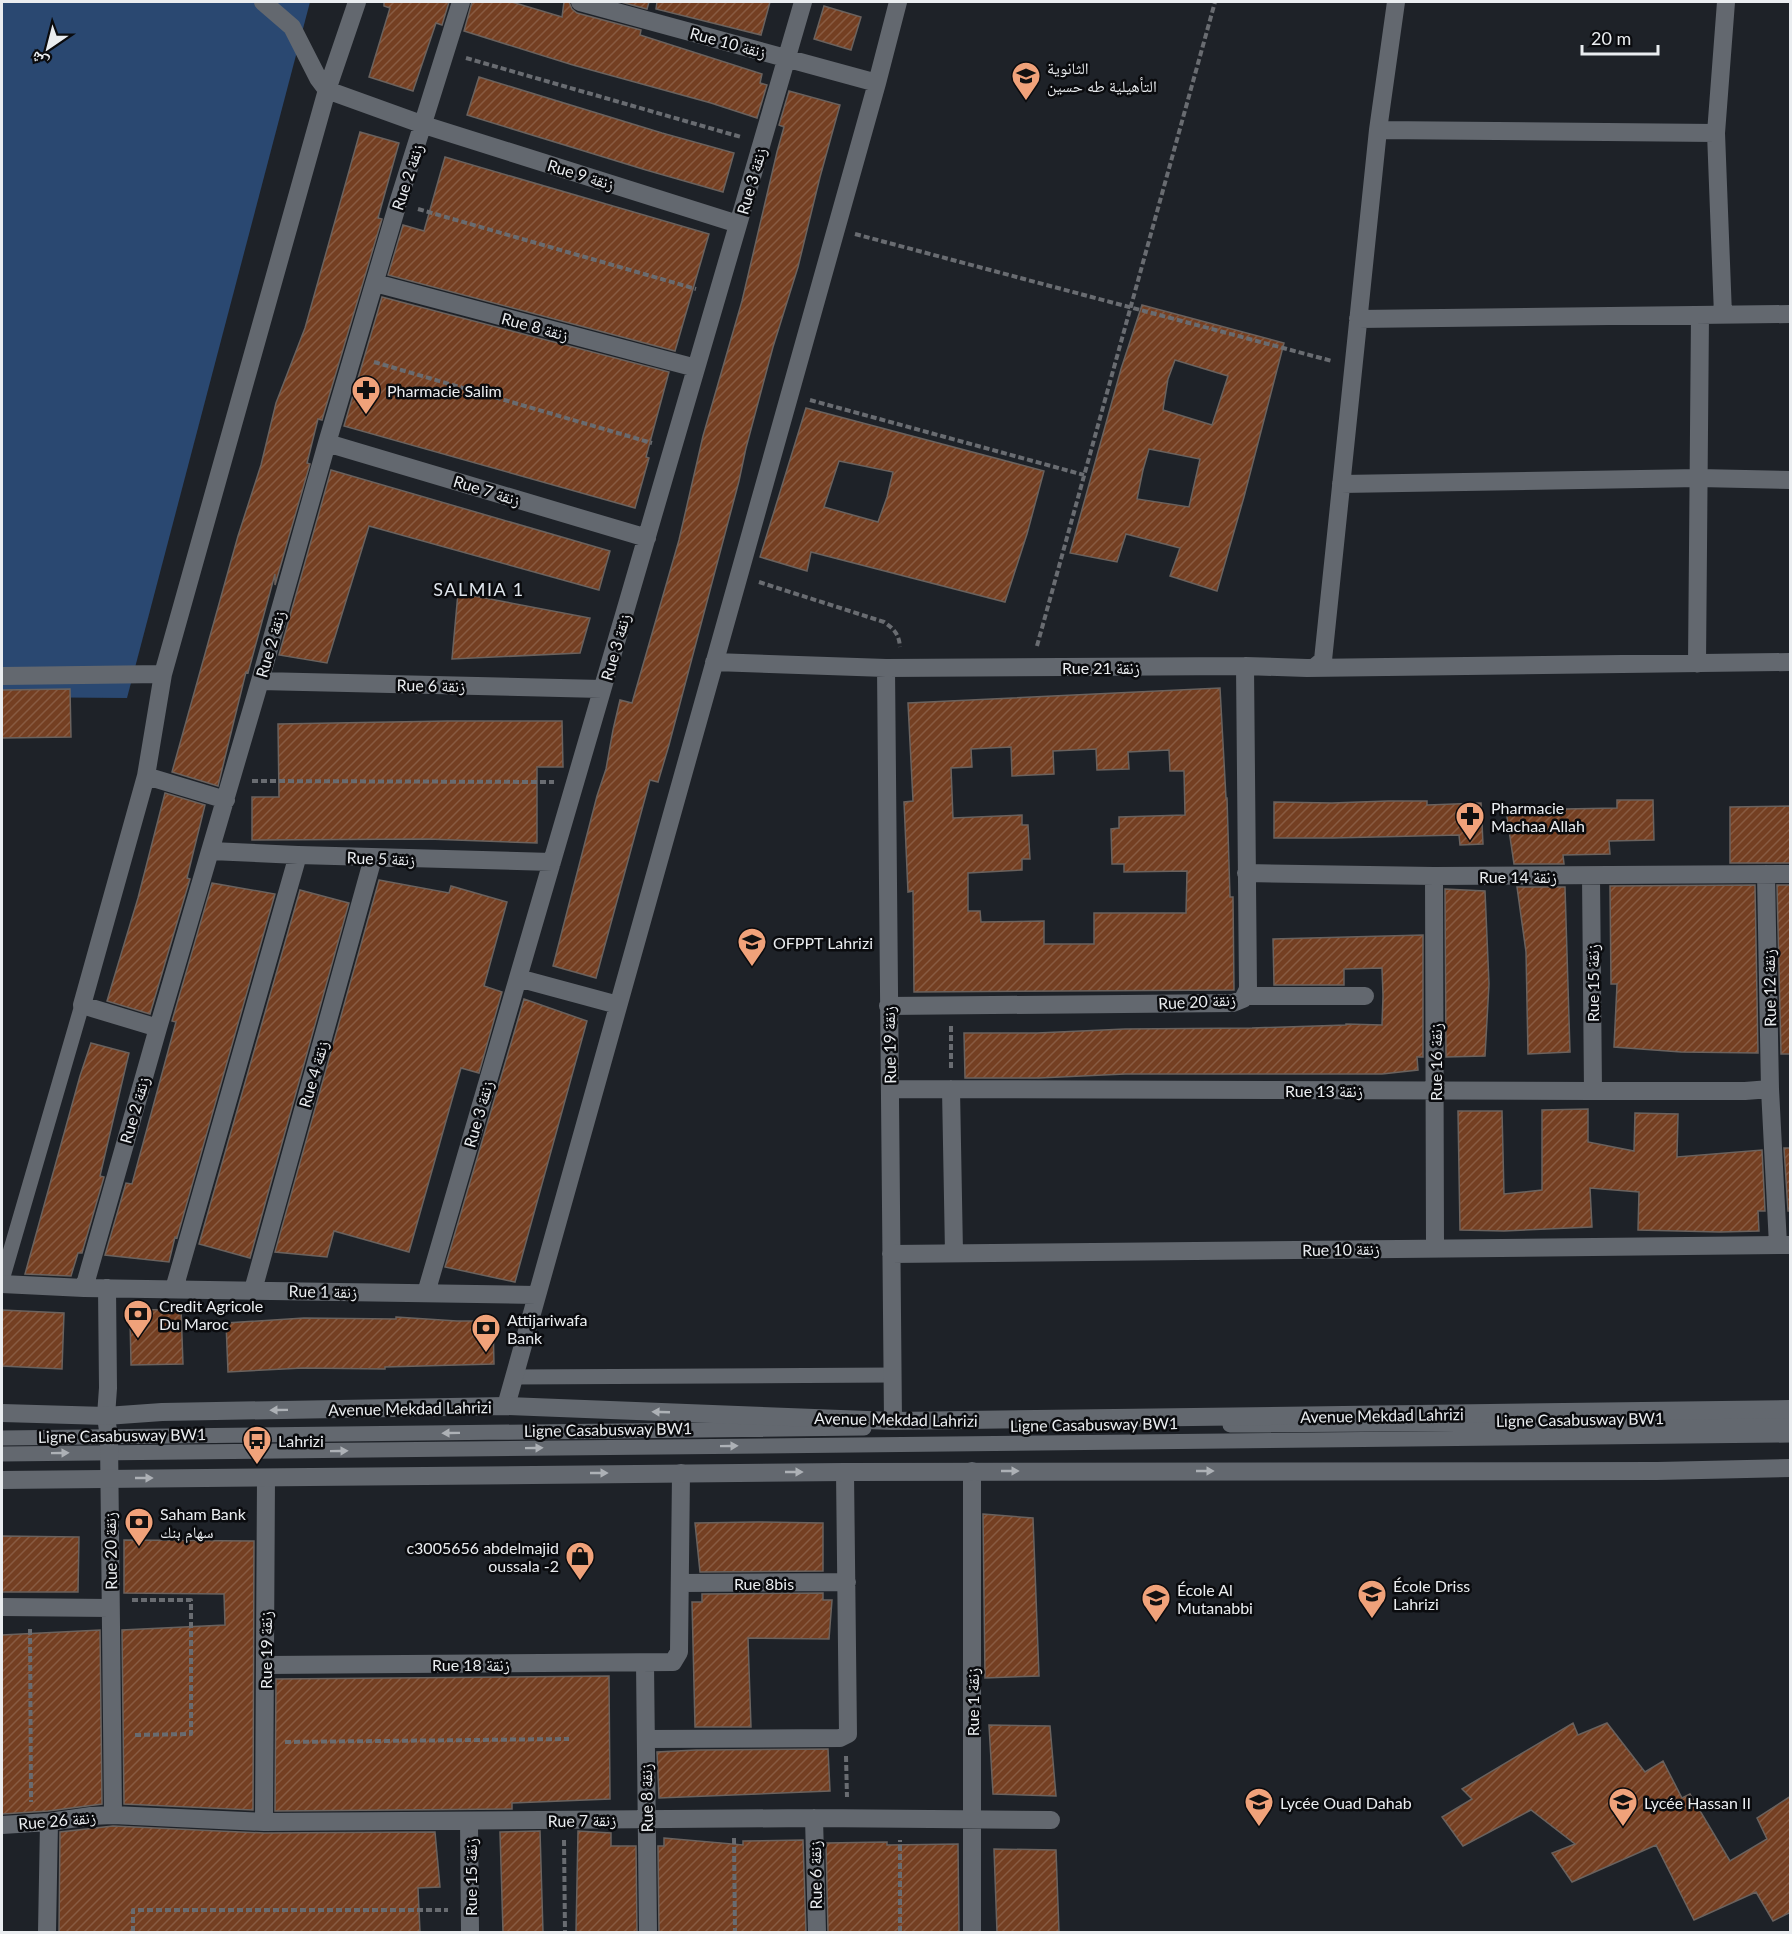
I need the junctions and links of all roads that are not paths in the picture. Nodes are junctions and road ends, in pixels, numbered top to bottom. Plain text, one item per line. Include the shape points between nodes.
1 (263, 2) edge
2 (357, 2) edge
3 (461, 2) edge
4 (580, 2) edge
5 (803, 2) edge
6 (898, 2) edge
7 (1396, 2) edge
8 (1726, 2) edge
9 (787, 58) junction
10 (877, 83) junction
11 (327, 90) junction
12 (424, 125) junction
13 (1378, 130) junction
14 (1716, 133) junction
15 (738, 224) junction
16 (375, 284) junction
17 (1791, 314) edge
18 (1700, 315) junction
19 (1723, 315) junction
20 (1358, 319) junction
21 (696, 368) junction
22 (327, 443) junction
23 (1699, 478) junction
24 (1791, 480) edge
25 (1341, 484) junction
26 (646, 538) junction
27 (714, 662) junction
28 (1791, 662) edge
29 (1697, 664) junction
30 (1245, 666) junction
31 (1315, 667) junction
32 (891, 668) junction
33 (163, 674) junction
34 (2, 676) edge
35 (260, 681) junction
36 (602, 689) junction
37 (146, 776) junction
38 (226, 800) junction
39 (211, 851) junction
40 (298, 855) junction
41 (373, 858) junction
42 (552, 862) junction
43 (1246, 873) junction
44 (1766, 874) junction
45 (1791, 874) edge
46 (1434, 876) junction
47 (1591, 876) junction
48 (518, 978) junction
49 (1246, 996) junction
50 (1365, 996) dead end
51 (82, 1005) junction
52 (618, 1005) junction
53 (888, 1006) junction
54 (158, 1028) junction
55 (890, 1089) junction
56 (951, 1089) junction
57 (1764, 1089) junction
58 (1435, 1090) junction
59 (1593, 1091) junction
60 (1782, 1160) edge
61 (1784, 1245) edge
62 (1435, 1248) junction
63 (954, 1253) junction
64 (891, 1254) junction
65 (2, 1282) edge
66 (84, 1288) junction
67 (107, 1288) junction
68 (174, 1289) junction
69 (253, 1290) junction
70 (426, 1293) junction
71 (536, 1295) junction
72 (892, 1376) junction
73 (514, 1377) junction
74 (506, 1406) junction
75 (1791, 1409) edge
76 (2, 1413) edge
77 (106, 1416) junction
78 (893, 1421) junction
79 (1791, 1421) edge
80 (1791, 1435) edge
81 (2, 1438) edge
82 (109, 1446) junction
83 (2, 1454) edge
84 (1791, 1468) edge
85 (972, 1471) junction
86 (845, 1472) junction
87 (681, 1473) junction
88 (109, 1478) junction
89 (266, 1478) junction
90 (2, 1480) edge
91 (846, 1582) junction
92 (681, 1583) junction
93 (110, 1604) junction
94 (2, 1607) edge
95 (645, 1663) junction
96 (266, 1665) junction
97 (646, 1738) junction
98 (113, 1815) junction
99 (814, 1818) junction
100 (972, 1818) junction
101 (646, 1819) junction
102 (1051, 1820) dead end
103 (264, 1822) junction
104 (469, 1822) junction
105 (40, 1823) junction
106 (2, 1825) edge
107 (47, 1932) edge
108 (470, 1932) edge
109 (648, 1932) edge
110 (816, 1932) edge
111 (972, 1932) edge

1 - 11 street via 292,27
2 - 11 street
3 - 12 street, Rue 2 زنقة
4 - 9 street, Rue 10 زنقة
5 - 9 street, Rue 3 زنقة
6 - 10 street
7 - 13 street
8 - 14 street
9 - 10 street, Rue 10 زنقة
9 - 15 street, Rue 3 زنقة
10 - 27 street
11 - 12 street, Rue 9 زنقة
11 - 33 street
12 - 15 street, Rue 9 زنقة
12 - 16 street, Rue 2 زنقة
13 - 14 street
13 - 20 street
14 - 19 street
15 - 21 street, Rue 3 زنقة
16 - 21 street, Rue 8 زنقة
16 - 22 street, Rue 2 زنقة
17 - 19 street
18 - 19 street
18 - 20 street
18 - 23 street
20 - 25 street
21 - 26 street, Rue 3 زنقة
22 - 26 street, Rue 7 زنقة
22 - 35 street, Rue 2 زنقة
23 - 24 street
23 - 25 street
23 - 29 street
25 - 31 street via 1323,660
26 - 36 street, Rue 3 زنقة
27 - 32 street, Rue 21 زنقة
27 - 52 street
28 - 29 street, Rue 21 زنقة
29 - 31 street, Rue 21 زنقة
30 - 31 street, Rue 21 زنقة
30 - 32 street, Rue 21 زنقة
30 - 43 street, Rue 20 زنقة
32 - 53 street, Rue 19 زنقة
33 - 34 street
33 - 37 street
35 - 36 street, Rue 6 زنقة
35 - 38 street, Rue 2 زنقة
36 - 42 street, Rue 3 زنقة
37 - 38 street
37 - 51 street
38 - 39 street, Rue 2 زنقة
39 - 40 street, Rue 5 زنقة
39 - 54 street, Rue 2 زنقة
40 - 41 street, Rue 5 زنقة
40 - 68 street
41 - 42 street, Rue 5 زنقة
41 - 69 street, Rue 4 زنقة
42 - 48 street, Rue 3 زنقة
43 - 46 street, Rue 14 زنقة
43 - 49 street, Rue 20 زنقة
44 - 45 street, Rue 14 زنقة
44 - 47 street, Rue 14 زنقة
44 - 57 street, Rue 12 زنقة
46 - 47 street, Rue 14 زنقة
46 - 58 street, Rue 16 زنقة
47 - 59 street, Rue 15 زنقة
48 - 52 street
48 - 70 street, Rue 3 زنقة
49 - 50 street
49 - 53 street, Rue 20 زنقة via 1233,1003
51 - 54 street
51 - 65 lane
52 - 71 street
53 - 55 street, Rue 19 زنقة
54 - 66 street, Rue 2 زنقة
55 - 56 street, Rue 13 زنقة
55 - 64 street, Rue 19 زنقة
56 - 58 street, Rue 13 زنقة
56 - 63 street
57 - 59 street, Rue 13 زنقة
57 - 60 street, Rue 12 زنقة
58 - 59 street, Rue 13 زنقة
58 - 62 street, Rue 16 زنقة
60 - 61 street, Rue 12 زنقة
61 - 62 street, Rue 10 زنقة
62 - 63 street, Rue 10 زنقة
63 - 64 street, Rue 10 زنقة
64 - 72 street, Rue 19 زنقة
65 - 66 street, Rue 1 زنقة
66 - 67 street, Rue 1 زنقة
67 - 68 street, Rue 1 زنقة
67 - 77 street, Rue 20 زنقة
68 - 69 street, Rue 1 زنقة
69 - 70 street, Rue 1 زنقة
70 - 71 street, Rue 1 زنقة
71 - 73 street
72 - 73 lane
72 - 78 street, Rue 19 زنقة
73 - 74 street
74 -> 77 street, Avenue Mekdad Lahrizi
78 -> 74 street, Avenue Mekdad Lahrizi
75 - 78 street, Avenue Mekdad Lahrizi
76 - 77 street, Avenue Mekdad Lahrizi
77 - 82 street, Rue 20 زنقة
79 -> 82 lane, Ligne Casabusway BW1 via 994,1426
82 -> 80 lane, Ligne Casabusway BW1
81 - 82 lane, Ligne Casabusway BW1
83 -> 82 lane, Ligne Casabusway BW1
82 - 88 street, Rue 20 زنقة
85 -> 84 street
85 - 86 street
85 - 100 street, Rue 1 زنقة
87 -> 86 street
86 - 91 street
89 -> 87 street
87 - 92 street
88 -> 89 street
88 - 90 street
88 - 93 street, Rue 20 زنقة
89 - 96 street, Rue 19 زنقة
91 - 92 street, Rue 8bis
91 - 97 street via 846,1736
92 - 95 street, Rue 18 زنقة via 676,1660
93 - 94 street
93 - 98 street, Rue 20 زنقة
95 - 96 street, Rue 18 زنقة
95 - 97 street, Rue 8 زنقة
96 - 103 street, Rue 19 زنقة
97 - 101 street, Rue 8 زنقة
98 - 103 street, Rue 7 زنقة
98 - 105 street, Rue 26 زنقة
99 - 100 street, Rue 7 زنقة
99 - 101 street, Rue 7 زنقة
99 - 110 street, Rue 6 زنقة
100 - 102 street, Rue 7 زنقة
100 - 111 street, Rue 1 زنقة
101 - 104 street, Rue 7 زنقة
101 - 109 street, Rue 8 زنقة
103 - 104 street, Rue 7 زنقة
104 - 108 street, Rue 15 زنقة
105 - 106 street, Rue 26 زنقة
105 - 107 street

